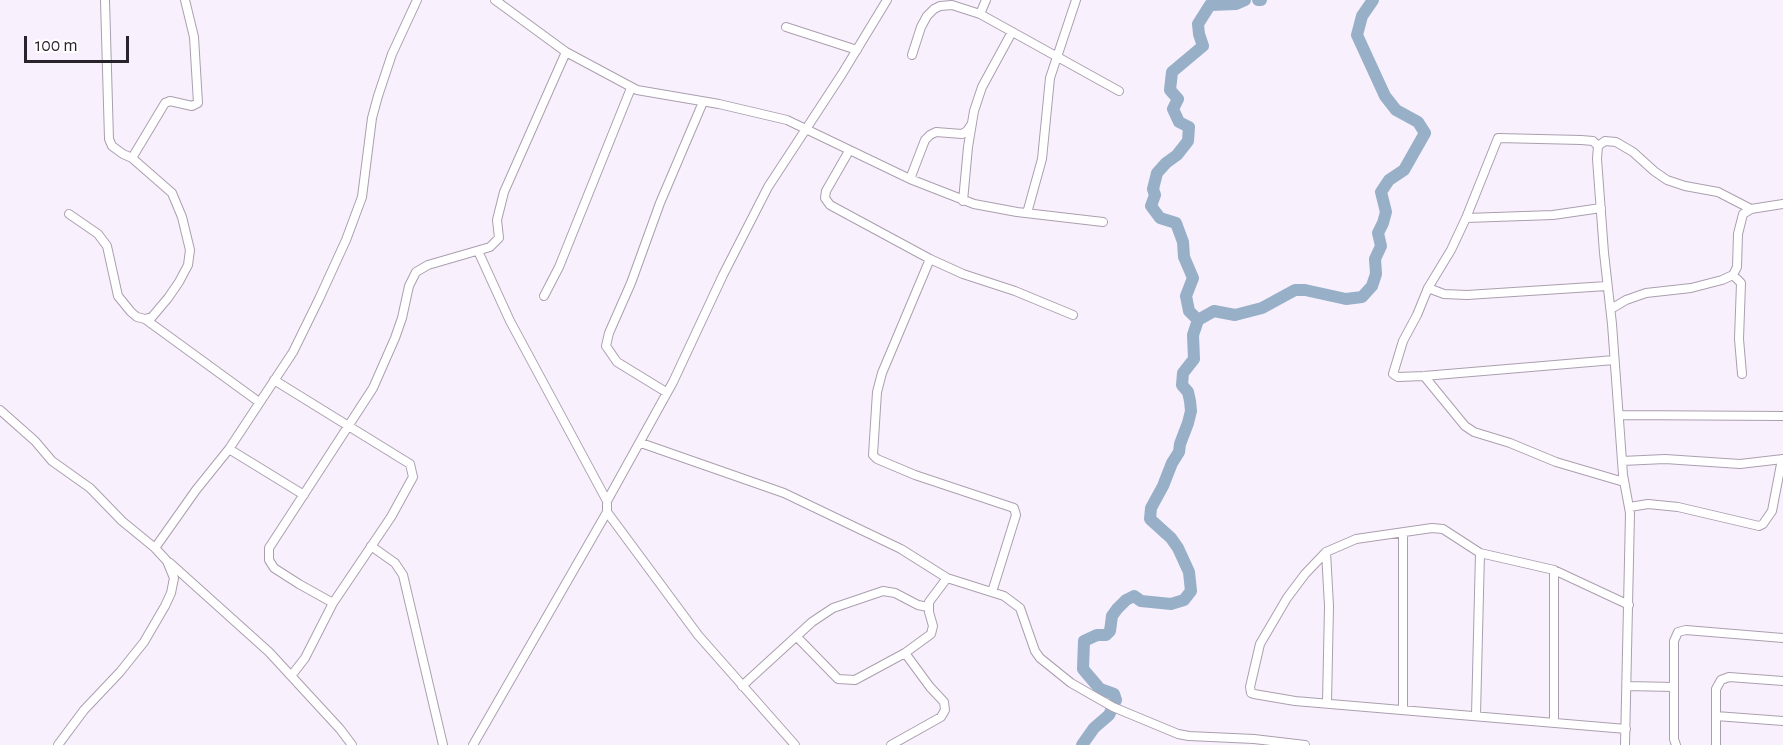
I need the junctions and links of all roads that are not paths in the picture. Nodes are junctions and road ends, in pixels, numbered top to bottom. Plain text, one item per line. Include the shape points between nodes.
1 (105, 0) edge
2 (185, 0) edge
3 (495, 0) edge
4 (887, 0) edge
5 (986, 0) edge
6 (1076, 0) edge
7 (417, 2) edge
8 (980, 14) junction
9 (786, 27) dead end
10 (1012, 32) junction
11 (857, 50) junction
12 (566, 52) junction
13 (912, 55) dead end
14 (1057, 56) junction
15 (631, 88) junction
16 (1119, 91) dead end
17 (703, 102) junction
18 (972, 122) junction
19 (805, 130) junction
20 (1598, 146) junction
21 (849, 151) junction
22 (132, 158) junction
23 (910, 179) junction
24 (963, 201) junction
25 (1783, 204) edge
26 (1601, 208) junction
27 (1751, 209) junction
28 (1027, 213) junction
29 (69, 214) dead end
30 (1466, 218) junction
31 (1103, 222) dead end
32 (478, 251) junction
33 (930, 259) junction
34 (1733, 275) junction
35 (1607, 286) junction
36 (1428, 288) junction
37 (544, 296) dead end
38 (1611, 309) junction
39 (1073, 315) dead end
40 (146, 319) junction
41 (1614, 360) junction
42 (1742, 374) dead end
43 (1424, 376) junction
44 (274, 380) junction
45 (666, 392) junction
46 (260, 402) junction
47 (0, 410) edge
48 (1619, 415) junction
49 (1783, 416) edge
50 (348, 424) junction
51 (641, 443) junction
52 (228, 449) junction
53 (1783, 459) edge
54 (1622, 461) junction
55 (1624, 482) junction
56 (304, 495) junction
57 (607, 501) junction
58 (1630, 507) junction
59 (607, 512) junction
60 (1403, 533) junction
61 (371, 546) junction
62 (155, 548) junction
63 (1326, 552) junction
64 (1480, 553) junction
65 (167, 561) junction
66 (1554, 570) junction
67 (947, 578) junction
68 (992, 592) junction
69 (333, 603) junction
70 (1629, 605) junction
71 (928, 607) junction
72 (797, 638) junction
73 (1783, 639) edge
74 (905, 653) junction
75 (291, 676) junction
76 (1783, 681) edge
77 (742, 686) junction
78 (1627, 686) junction
79 (1674, 687) junction
80 (1327, 703) junction
81 (1403, 710) junction
82 (1476, 715) junction
83 (1716, 716) junction
84 (1783, 721) edge
85 (1554, 723) junction
86 (1626, 729) junction
87 (58, 745) edge
88 (352, 745) edge
89 (443, 745) edge
90 (473, 745) edge
91 (795, 745) edge
92 (891, 745) edge
93 (1305, 745) edge
94 (1625, 745) edge
95 (1676, 745) edge
96 (1716, 745) edge

1 - 22 street via 109,139 112,146
2 - 22 street via 194,37 198,103 165,103
3 - 12 street
4 - 11 street
5 - 8 street
6 - 14 street
7 - 44 street via 392,54 378,96 355,218 293,352
8 - 10 street
8 - 13 street via 952,4 934,9 921,27
9 - 11 street
10 - 14 street
10 - 18 street via 982,87
11 - 19 street
12 - 15 street
12 - 32 street via 504,192 497,220 499,238
14 - 16 street
14 - 28 street via 1050,78 1042,159
15 - 17 street
15 - 37 street
17 - 19 street via 787,120
17 - 45 street via 606,346 617,362
18 - 23 street via 962,134 930,135
18 - 24 street
19 - 21 street
19 - 45 street via 759,203
20 - 26 street
20 - 27 street via 1605,141 1616,142 1667,180 1718,192
20 - 30 street via 1593,141 1581,140 1498,138
21 - 23 street
21 - 33 street via 826,190 827,202
22 - 40 street via 172,193 190,250 179,282
23 - 24 street
24 - 28 street
25 - 27 street
26 - 30 street via 1553,215
26 - 35 street
27 - 34 street via 1741,218
28 - 31 street
29 - 40 street via 98,234 107,246 118,296 137,317
30 - 36 street
32 - 50 street via 416,272 378,378
32 - 57 street via 510,321
33 - 39 street
33 - 68 street via 882,373 873,455 915,475 1014,508 1016,515
34 - 38 street via 1691,288 1646,292
34 - 42 street via 1741,283
35 - 36 street via 1467,295 1444,294
35 - 38 street
36 - 43 street via 1393,370 1398,377
38 - 41 street
40 - 46 street
41 - 43 street
41 - 48 street
43 - 55 street via 1474,432
44 - 46 street
44 - 50 street
45 - 51 street
46 - 52 street
47 - 62 street via 52,461 90,488 122,522
48 - 49 street
48 - 54 street
50 - 56 street
50 - 61 street via 410,464 412,470 411,483
51 - 57 street
51 - 67 street via 784,493 901,549
52 - 56 street
52 - 62 street
53 - 54 street via 1740,464 1665,459
53 - 58 street via 1772,511 1759,526 1678,507
54 - 55 street
55 - 58 street
56 - 69 street via 269,548 269,560 274,568
57 - 59 street
58 - 70 street
59 - 77 street via 665,593
59 - 90 street
60 - 63 street via 1356,539
60 - 64 street via 1443,529
60 - 81 street
61 - 69 street
61 - 89 street via 395,563 403,574
62 - 65 street
63 - 80 street
63 - 80 street via 1287,597 1260,644 1250,687 1254,694
64 - 66 street
64 - 82 street
65 - 75 street
65 - 87 street via 173,586 156,623
66 - 70 street
66 - 85 street
67 - 68 street
67 - 71 street
68 - 93 street via 1020,608 1035,651 1047,666 1113,707 1190,736
69 - 75 street via 305,658
70 - 78 street
71 - 72 street via 889,591 877,592 833,608
71 - 74 street via 931,634
72 - 74 street via 838,679 846,681
72 - 77 street
73 - 79 street via 1686,630 1678,633 1674,641
74 - 92 street via 944,702 945,710 941,717
75 - 88 street
76 - 83 street via 1721,680 1716,689
77 - 91 street
78 - 79 street
78 - 86 street
79 - 95 street
80 - 81 street
81 - 82 street
82 - 85 street
83 - 84 street
83 - 96 street
85 - 86 street
86 - 94 street

